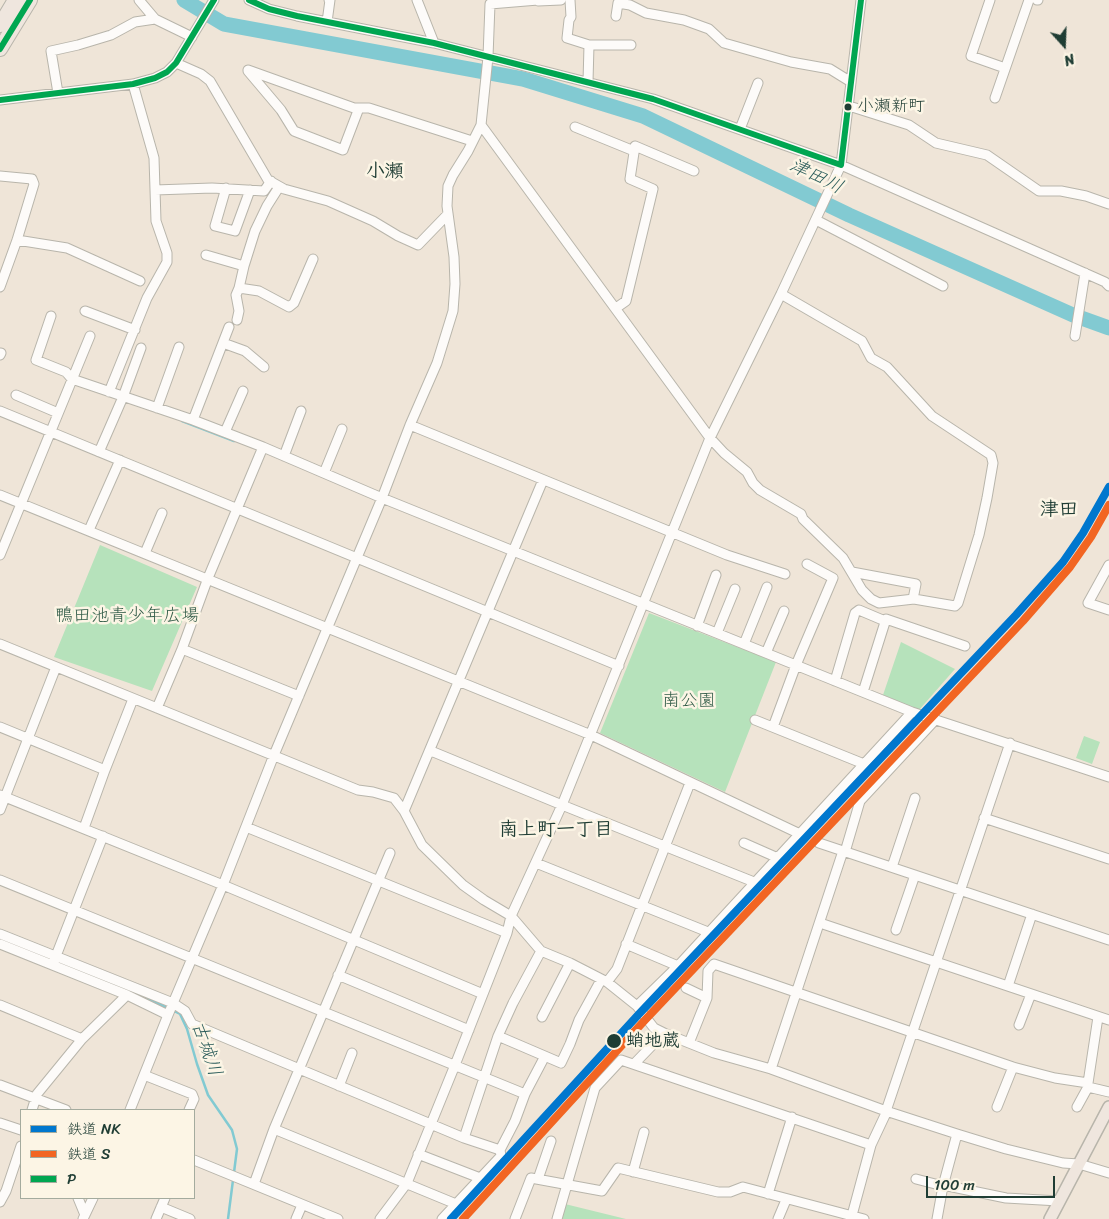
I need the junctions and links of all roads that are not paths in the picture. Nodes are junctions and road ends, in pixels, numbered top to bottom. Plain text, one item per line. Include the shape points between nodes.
1 (15, 0) edge
2 (30, 0) edge
3 (139, 0) edge
4 (214, 0) edge
5 (249, 0) edge
6 (329, 0) edge
7 (416, 0) edge
8 (561, 0) edge
9 (570, 0) edge
10 (861, 0) edge
11 (990, 0) edge
12 (1029, 0) edge
13 (538, 1) edge
14 (270, 4) edge
15 (616, 16) dead end
16 (155, 19) junction
17 (327, 22) junction
18 (0, 25) edge
19 (192, 37) junction
20 (434, 43) junction
21 (631, 44) dead end
22 (589, 45) junction
23 (0, 49) edge
24 (488, 57) junction
25 (176, 63) junction
26 (1005, 68) junction
27 (588, 82) junction
28 (851, 82) junction
29 (758, 83) dead end
30 (133, 84) junction
31 (58, 93) junction
32 (994, 98) dead end
33 (0, 100) edge
34 (849, 106) junction
35 (359, 108) junction
36 (480, 125) junction
37 (575, 127) dead end
38 (740, 129) junction
39 (472, 141) junction
40 (635, 146) junction
41 (841, 165) junction
42 (694, 171) dead end
43 (0, 176) edge
44 (271, 181) junction
45 (280, 187) junction
46 (226, 188) junction
47 (155, 190) junction
48 (250, 190) junction
49 (1109, 204) edge
50 (448, 214) junction
51 (816, 220) junction
52 (17, 240) junction
53 (206, 255) dead end
54 (313, 259) dead end
55 (244, 266) junction
56 (1085, 273) junction
57 (140, 281) dead end
58 (943, 286) dead end
59 (1109, 286) edge
60 (0, 287) edge
61 (239, 288) junction
62 (781, 294) junction
63 (616, 308) junction
64 (85, 311) dead end
65 (51, 316) dead end
66 (237, 320) dead end
67 (229, 327) dead end
68 (135, 330) junction
69 (90, 336) dead end
70 (1075, 336) dead end
71 (223, 343) junction
72 (179, 347) dead end
73 (141, 348) dead end
74 (264, 368) dead end
75 (72, 379) junction
76 (243, 391) dead end
77 (110, 392) junction
78 (16, 395) dead end
79 (123, 397) junction
80 (157, 408) junction
81 (0, 411) edge
82 (301, 411) dead end
83 (58, 413) junction
84 (194, 420) junction
85 (410, 425) junction
86 (342, 429) dead end
87 (51, 431) junction
88 (225, 432) junction
89 (710, 438) junction
90 (263, 447) junction
91 (99, 452) junction
92 (284, 456) junction
93 (120, 460) junction
94 (324, 473) junction
95 (543, 480) junction
96 (0, 495) edge
97 (382, 498) junction
98 (22, 503) junction
99 (238, 510) junction
100 (162, 513) dead end
101 (89, 530) junction
102 (672, 532) junction
103 (514, 551) junction
104 (145, 553) junction
105 (0, 555) edge
106 (357, 558) junction
107 (807, 564) dead end
108 (1109, 566) edge
109 (852, 572) junction
110 (784, 574) dead end
111 (716, 575) dead end
112 (208, 578) junction
113 (766, 587) dead end
114 (735, 589) dead end
115 (913, 599) junction
116 (643, 604) junction
117 (1109, 610) edge
118 (784, 611) dead end
119 (489, 612) junction
120 (885, 621) junction
121 (697, 626) junction
122 (328, 628) junction
123 (717, 633) junction
124 (0, 644) edge
125 (744, 644) junction
126 (965, 646) dead end
127 (182, 649) junction
128 (766, 654) junction
129 (796, 665) junction
130 (619, 666) junction
131 (56, 667) junction
132 (835, 681) junction
133 (459, 683) junction
134 (863, 692) junction
135 (299, 696) junction
136 (133, 699) junction
137 (156, 708) junction
138 (912, 712) junction
139 (755, 720) dead end
140 (936, 720) junction
141 (0, 727) edge
142 (773, 727) junction
143 (590, 735) junction
144 (28, 738) junction
145 (1010, 743) junction
146 (431, 751) junction
147 (274, 755) junction
148 (864, 764) junction
149 (105, 770) junction
150 (1109, 777) edge
151 (690, 783) junction
152 (3, 796) edge
153 (915, 798) dead end
154 (562, 805) junction
155 (0, 810) edge
156 (404, 810) junction
157 (984, 818) junction
158 (246, 827) junction
159 (84, 828) junction
160 (800, 834) junction
161 (103, 836) junction
162 (744, 843) dead end
163 (819, 843) dead end
164 (665, 846) junction
165 (844, 851) junction
166 (390, 853) dead end
167 (778, 858) junction
168 (1109, 859) edge
169 (536, 863) junction
170 (892, 867) junction
171 (915, 875) junction
172 (0, 880) edge
173 (378, 880) junction
174 (754, 882) junction
175 (223, 885) junction
176 (961, 890) junction
177 (642, 905) junction
178 (74, 910) junction
179 (1032, 914) junction
180 (511, 916) junction
181 (820, 923) junction
182 (896, 930) dead end
183 (708, 932) junction
184 (507, 933) junction
185 (0, 934) edge
186 (352, 940) junction
187 (1109, 940) edge
188 (0, 944) edge
189 (626, 944) junction
190 (541, 951) junction
191 (192, 958) junction
192 (54, 961) junction
193 (570, 963) junction
194 (936, 963) junction
195 (678, 966) junction
196 (338, 976) junction
197 (604, 981) junction
198 (1008, 986) junction
199 (686, 988) dead end
200 (796, 993) junction
201 (483, 994) junction
202 (1031, 994) junction
203 (127, 995) junction
204 (707, 998) junction
205 (173, 1004) junction
206 (0, 1005) edge
207 (637, 1006) junction
208 (324, 1011) junction
209 (168, 1014) junction
210 (1098, 1016) junction
211 (542, 1017) dead end
212 (1109, 1020) edge
213 (1019, 1024) dead end
214 (469, 1030) junction
215 (664, 1033) junction
216 (912, 1033) junction
217 (498, 1036) junction
218 (82, 1039) junction
219 (689, 1043) junction
220 (352, 1053) dead end
221 (545, 1056) junction
222 (634, 1064) junction
223 (455, 1065) junction
224 (1013, 1067) junction
225 (771, 1069) junction
226 (300, 1070) junction
227 (144, 1075) junction
228 (484, 1076) junction
229 (0, 1085) edge
230 (1088, 1085) junction
231 (339, 1086) junction
232 (1109, 1092) edge
233 (525, 1094) junction
234 (36, 1099) junction
235 (48, 1107) edge
236 (997, 1107) dead end
237 (1077, 1107) dead end
238 (1109, 1107) edge
239 (32, 1109) edge
240 (130, 1109) edge
241 (189, 1109) edge
242 (887, 1111) junction
243 (792, 1117) junction
244 (0, 1123) edge
245 (431, 1123) junction
246 (274, 1129) junction
247 (20, 1130) edge
248 (644, 1132) dead end
249 (957, 1134) junction
250 (464, 1138) junction
251 (552, 1141) dead end
252 (871, 1145) junction
253 (20, 1149) edge
254 (500, 1150) junction
255 (418, 1154) junction
256 (195, 1160) edge
257 (1079, 1164) junction
258 (633, 1172) junction
259 (1109, 1173) edge
260 (480, 1178) junction
261 (538, 1179) junction
262 (916, 1179) dead end
263 (407, 1182) junction
264 (567, 1183) junction
265 (254, 1184) junction
266 (943, 1186) junction
267 (768, 1194) junction
268 (78, 1199) edge
269 (93, 1199) edge
270 (165, 1199) edge
271 (786, 1200) junction
272 (1059, 1201) junction
273 (0, 1202) edge
274 (456, 1204) junction
275 (302, 1205) junction
276 (161, 1207) junction
277 (87, 1216) edge
278 (851, 1218) edge
279 (156, 1219) edge
280 (190, 1219) edge
281 (296, 1219) edge
282 (338, 1219) edge
283 (380, 1219) edge
284 (442, 1219) edge
285 (515, 1219) edge
286 (557, 1219) edge
287 (778, 1219) edge
288 (864, 1219) edge
289 (937, 1219) edge
290 (1050, 1219) edge

1 - 18 highway
2 - 23 highway
3 - 16 street
4 - 19 street
5 - 14 street
6 - 17 street
7 - 20 street
8 - 13 street
9 - 22 street via 567,38
10 - 28 street
11 - 26 street via 970,56
12 - 26 street
13 - 24 street via 490,4
14 - 17 street
15 - 28 street via 618,3 646,13 684,20 709,29 724,43 830,69
16 - 19 street
16 - 31 street via 142,19 111,35 51,51
17 - 20 street
19 - 25 street
20 - 24 street
21 - 22 street
22 - 27 street
24 - 27 street
24 - 36 street
25 - 30 street via 155,78
25 - 44 street via 210,81
26 - 32 street
27 - 38 street via 653,98
28 - 34 street
29 - 38 street
30 - 31 street
30 - 47 street via 154,158
31 - 33 street
34 - 41 street
34 - 49 street via 909,125 936,143 987,155 1039,191 1061,191
35 - 35 street via 343,150 294,132 281,110 248,70
35 - 39 street via 369,108
36 - 39 street
36 - 63 street
37 - 40 street
38 - 41 street
39 - 50 street via 448,186
40 - 42 street
40 - 63 street via 630,178 653,189 626,301
41 - 51 street
41 - 56 street
43 - 52 street via 32,179 34,184
44 - 45 street
44 - 48 street via 264,190
45 - 50 street via 328,201 418,245
45 - 55 street via 255,231
46 - 47 street
46 - 48 street
46 - 48 street via 215,226 235,231
47 - 68 street via 156,221 167,253 166,262
50 - 85 street via 456,284 453,311 437,363
51 - 58 street
51 - 62 street
52 - 57 street via 67,248
52 - 60 street
53 - 55 street
54 - 61 street via 294,303 289,307 259,291
55 - 61 street
56 - 59 street
56 - 70 street
61 - 66 street via 236,295
62 - 89 street
62 - 115 street via 862,341 871,358 887,368 932,416 991,455 993,463 988,498 958,603 955,606
63 - 89 street
64 - 68 street
65 - 75 street via 36,360 66,372
67 - 71 street
68 - 77 street
69 - 75 street
71 - 74 street via 245,351
71 - 84 street
72 - 80 street
73 - 79 street
75 - 77 street
75 - 83 street
76 - 88 street
77 - 79 street
78 - 83 street
79 - 80 street
79 - 91 street
80 - 84 street
81 - 87 street
82 - 92 street
83 - 87 street
84 - 88 street
85 - 95 street
85 - 97 street
86 - 94 street
87 - 91 street
87 - 98 street
88 - 90 street
89 - 102 street
89 - 109 street via 747,472 760,490 801,514
90 - 92 street
90 - 99 street
91 - 93 street
92 - 94 street
93 - 99 street
93 - 101 street
94 - 97 street
95 - 102 street
95 - 103 street
96 - 98 street
97 - 103 street
97 - 106 street
98 - 101 street
98 - 105 street
99 - 106 street
99 - 112 street
100 - 104 street
101 - 104 street
102 - 110 street
102 - 116 street
103 - 116 street
103 - 119 street
104 - 112 street
106 - 119 street
106 - 122 street
107 - 129 street via 833,578
108 - 117 street via 1088,603
109 - 115 street via 862,590 879,603
109 - 115 street via 916,584
111 - 121 street
112 - 122 street
112 - 127 street
113 - 125 street
114 - 123 street
116 - 121 street
116 - 130 street
118 - 128 street
119 - 130 street
119 - 133 street
120 - 126 street
120 - 132 street via 859,610 855,613
120 - 134 street
121 - 123 street
122 - 133 street
122 - 135 street
123 - 125 street
124 - 131 street
125 - 128 street
127 - 135 street
127 - 137 street
128 - 129 street
129 - 132 street
129 - 142 street
130 - 143 street
131 - 136 street
131 - 144 street
132 - 134 street
133 - 143 street
133 - 146 street
134 - 138 street
135 - 147 street
136 - 137 street
136 - 149 street
137 - 147 street
138 - 140 street
138 - 148 street
139 - 142 street
140 - 145 street
140 - 165 street via 860,801
141 - 144 street
142 - 148 street
143 - 151 street
143 - 154 street
144 - 149 street
144 - 152 street
145 - 150 street
145 - 157 street
146 - 154 street
146 - 156 street
147 - 156 street via 358,790 394,798
147 - 158 street
148 - 160 street
149 - 159 street
151 - 160 street
151 - 164 street
152 - 155 street
152 - 159 street
153 - 170 street
154 - 164 street
154 - 169 street
156 - 180 street via 429,852 463,885
157 - 168 street
157 - 176 street
158 - 173 street
158 - 175 street
159 - 161 street
160 - 167 street
161 - 175 street
161 - 178 street
162 - 167 street
163 - 165 street
164 - 174 street
164 - 177 street
165 - 170 street
165 - 181 street
166 - 173 street
167 - 174 street
169 - 177 street
169 - 180 street
170 - 171 street
171 - 176 street
171 - 182 street
172 - 178 street
173 - 184 street
173 - 186 street
174 - 183 street
175 - 186 street
175 - 191 street
176 - 179 street
176 - 194 street
177 - 183 street
177 - 189 street
178 - 191 street
178 - 192 street
179 - 187 street
179 - 198 street
180 - 184 street
180 - 190 street
181 - 194 street
181 - 200 street
183 - 195 street
184 - 201 street
185 - 192 street
186 - 196 street
186 - 201 street
188 - 192 street
189 - 195 street
189 - 197 street via 616,969
190 - 193 street
190 - 217 street
191 - 205 street
191 - 208 street
192 - 203 street
192 - 205 street
193 - 197 street
193 - 211 street
194 - 198 street
194 - 216 street
195 - 207 street
196 - 208 street
196 - 214 street
197 - 207 street
197 - 221 street via 579,1020 561,1063
198 - 202 street
199 - 204 street
200 - 204 street via 714,964 708,971
200 - 216 street
200 - 225 street
201 - 214 street
202 - 210 street
202 - 213 street
203 - 209 street
203 - 218 street
204 - 219 street
205 - 209 street
205 - 226 street via 185,1011 192,1024
206 - 218 street
207 - 215 street via 654,1028
208 - 223 street
208 - 226 street
209 - 227 street
210 - 212 street
210 - 230 street
214 - 223 street
215 - 219 street
215 - 222 street
216 - 224 street
216 - 242 street
217 - 221 street
217 - 228 street
218 - 234 street
219 - 225 street
220 - 231 street
221 - 233 street
222 - 243 street
222 - 264 street via 621,1060 595,1088
223 - 228 street
223 - 245 street
224 - 230 street
224 - 236 street
225 - 242 street
226 - 231 street
226 - 246 street
227 - 240 street
227 - 241 street via 192,1094 194,1099
228 - 233 street
228 - 250 street
229 - 234 street
230 - 232 street
230 - 237 street
231 - 245 street
233 - 254 street
234 - 235 street
234 - 239 street
238 - 257 main road
242 - 249 street
242 - 252 street
243 - 252 street
243 - 267 street
244 - 247 street
245 - 250 street
245 - 255 street
246 - 263 street
246 - 265 street
248 - 258 street
249 - 257 street via 1006,1149
249 - 266 street
250 - 254 street
251 - 261 street
252 - 278 street
253 - 273 street
254 - 260 street via 501,1156
255 - 260 street
255 - 263 street
256 - 265 street
257 - 259 street
257 - 272 main road
258 - 264 street via 618,1168 602,1191
258 - 267 street via 718,1192 743,1187
260 - 274 street
261 - 264 street
261 - 285 street via 531,1178
262 - 266 street
263 - 274 street
263 - 283 street
264 - 286 street
265 - 275 street
266 - 272 street via 1006,1198
266 - 289 street
267 - 271 street
268 - 277 street
269 - 277 street
270 - 276 street
271 - 278 street
271 - 287 street
272 - 290 main road
274 - 284 street
275 - 281 street
275 - 282 street
276 - 279 street
276 - 280 street
278 - 288 street

